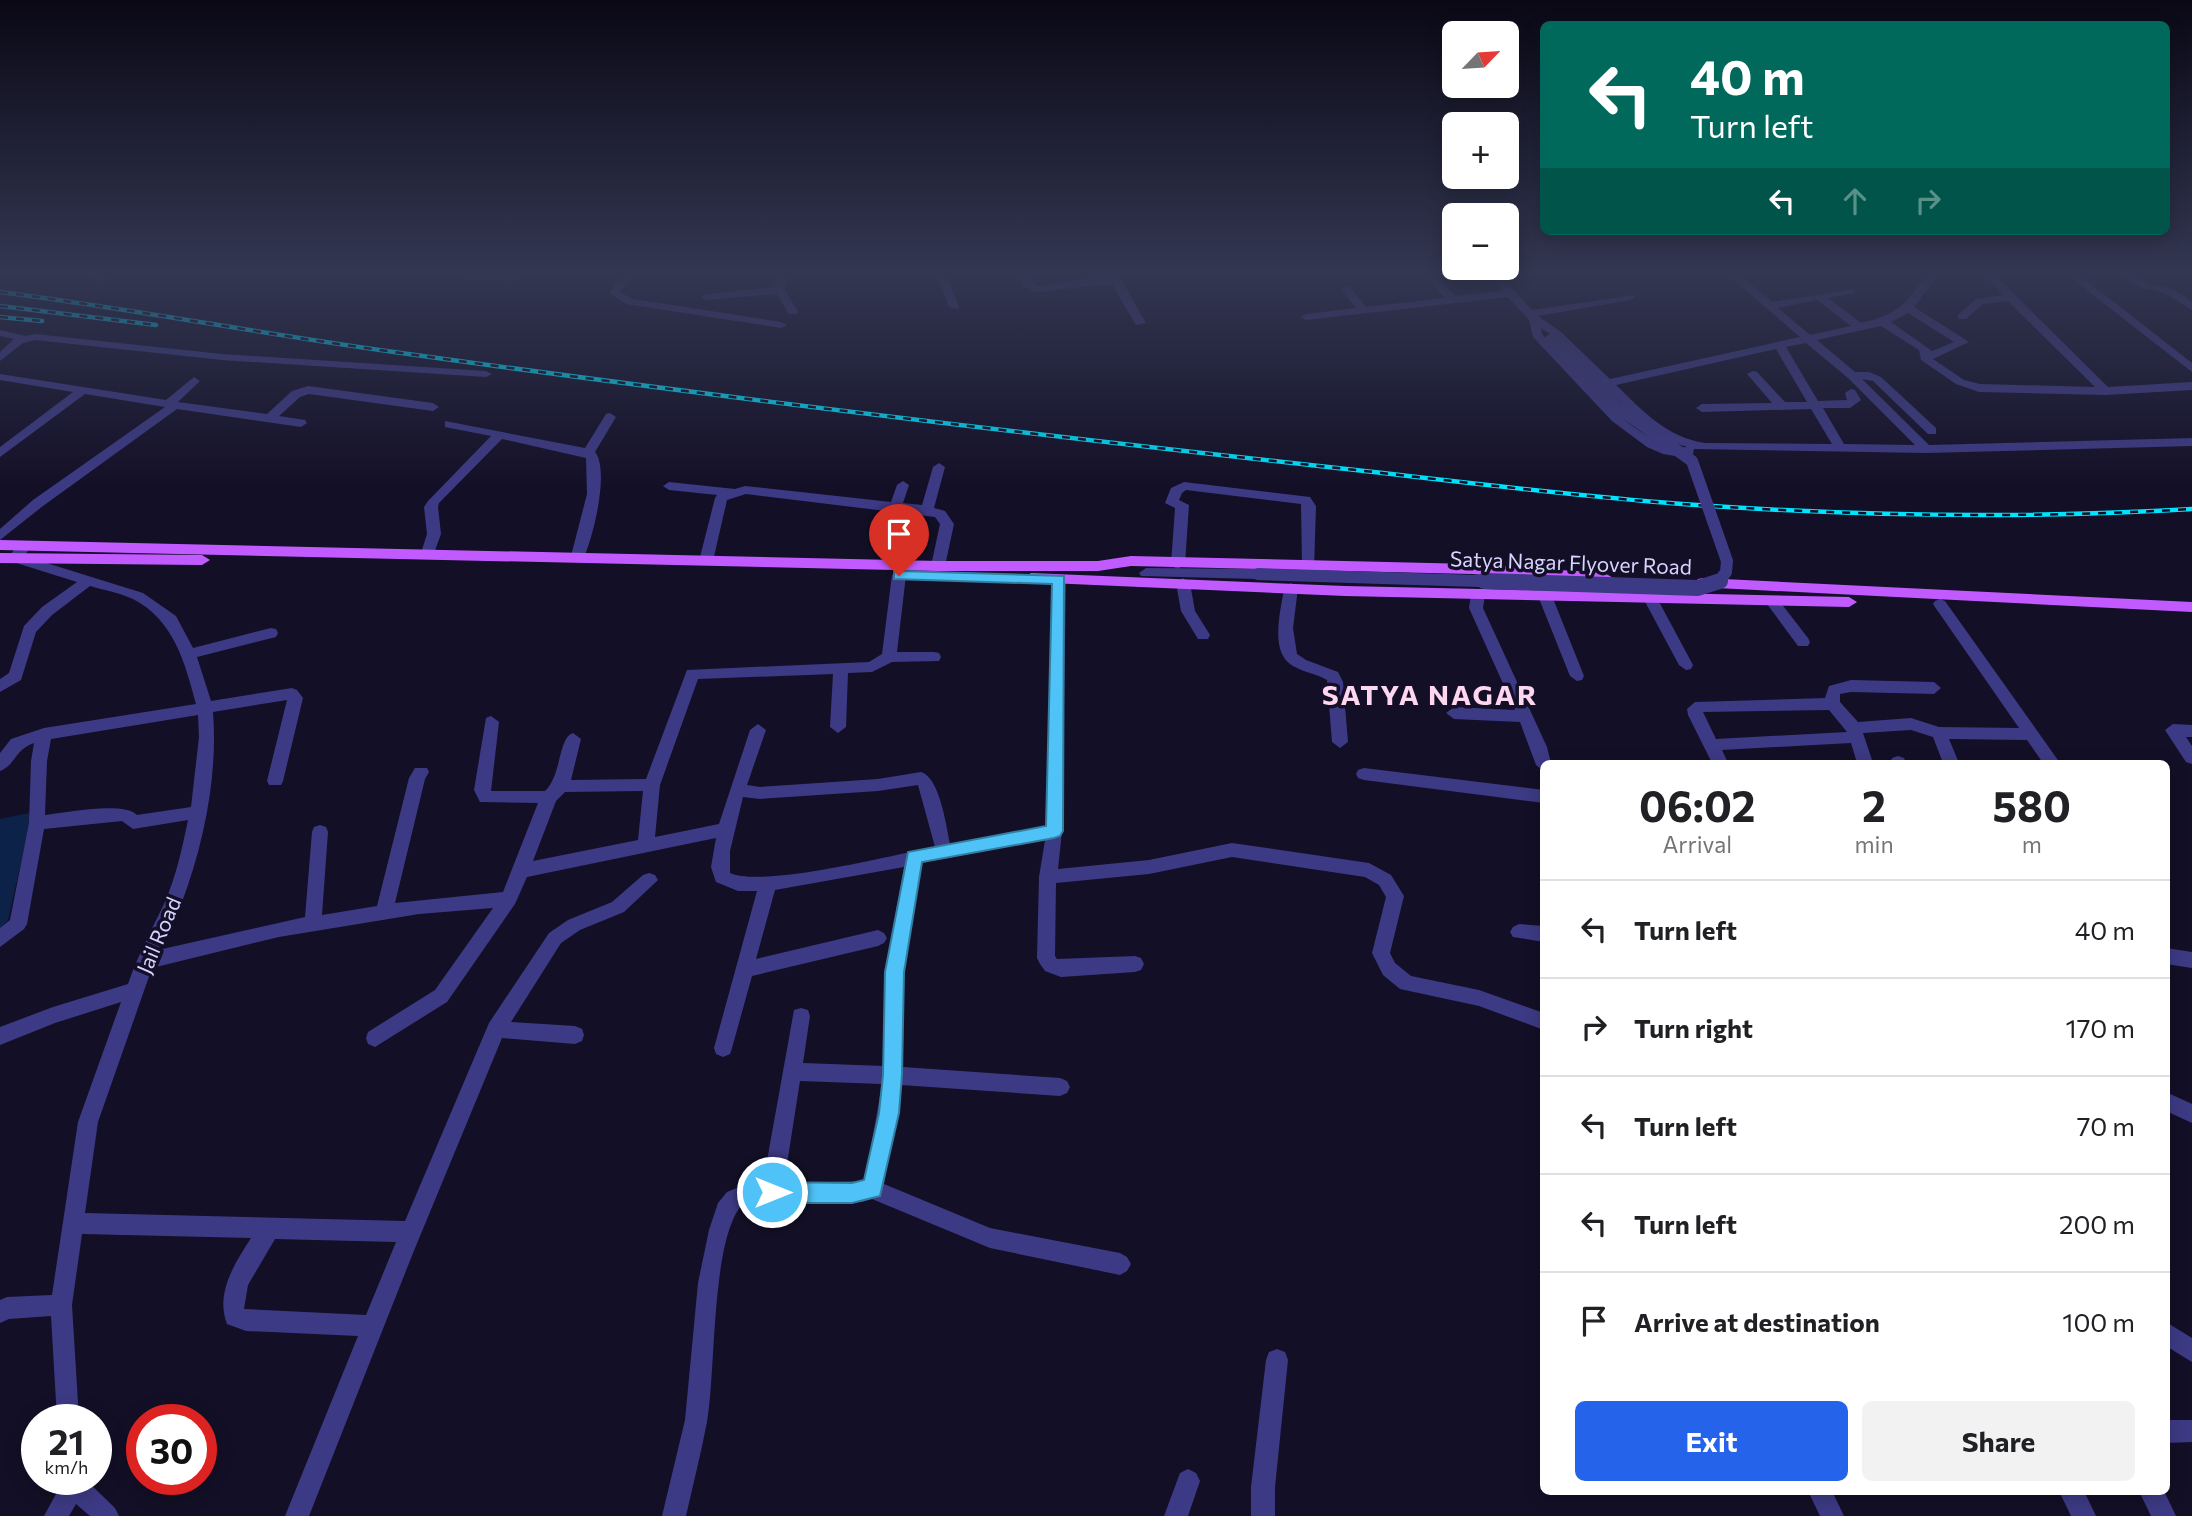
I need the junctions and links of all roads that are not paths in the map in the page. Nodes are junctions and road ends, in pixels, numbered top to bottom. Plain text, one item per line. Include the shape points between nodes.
1 (16, 345) edge
2 (106, 345) edge
3 (1546, 345) edge
4 (1556, 345) edge
5 (1567, 345) edge
6 (1786, 345) edge
7 (1816, 345) edge
8 (1918, 345) edge
9 (1956, 345) edge
10 (2059, 345) edge
11 (2162, 345) edge
12 (1780, 346) junction
13 (0, 358) edge
14 (1925, 358) junction
15 (2192, 369) edge
16 (485, 374) dead end
17 (1753, 374) dead end
18 (1852, 376) junction
19 (0, 377) edge
20 (194, 381) dead end
21 (1608, 383) junction
22 (2192, 386) edge
23 (2175, 387) junction
24 (83, 390) junction
25 (2105, 391) junction
26 (1851, 393) dead end
27 (2192, 400) edge
28 (172, 404) junction
29 (1814, 405) junction
30 (1782, 406) junction
31 (433, 407) dead end
32 (1702, 408) dead end
33 (610, 417) dead end
34 (269, 419) junction
35 (301, 423) dead end
36 (449, 424) dead end
37 (1932, 431) dead end
38 (499, 435) junction
39 (2192, 442) edge
40 (1705, 447) junction
41 (1840, 448) junction
42 (1926, 449) junction
43 (0, 453) edge
44 (588, 453) junction
45 (939, 467) dead end
46 (903, 485) dead end
47 (669, 486) dead end
48 (732, 492) junction
49 (895, 506) junction
50 (927, 510) junction
51 (0, 536) edge
52 (0, 545) edge
53 (428, 553) junction
54 (13, 554) edge
55 (578, 556) junction
56 (706, 561) junction
57 (1178, 564) junction
58 (938, 566) junction
59 (1310, 566) junction
60 (1133, 572) junction
61 (899, 576) junction
62 (1601, 578) junction
63 (1059, 579) junction
64 (88, 580) junction
65 (1183, 583) junction
66 (1292, 588) junction
67 (1478, 595) junction
68 (1545, 596) junction
69 (1844, 596) junction
70 (1608, 598) junction
71 (1650, 598) junction
72 (1772, 601) junction
73 (1940, 604) junction
74 (2192, 607) edge
75 (2192, 618) edge
76 (271, 633) dead end
77 (1203, 635) dead end
78 (1803, 642) dead end
79 (188, 654) junction
80 (888, 657) junction
81 (934, 657) dead end
82 (1686, 665) dead end
83 (841, 669) junction
84 (1577, 676) dead end
85 (0, 686) edge
86 (1934, 688) dead end
87 (1833, 704) junction
88 (205, 707) junction
89 (1454, 713) dead end
90 (1525, 716) junction
91 (491, 722) dead end
92 (838, 727) dead end
93 (758, 730) dead end
94 (2192, 731) edge
95 (1855, 732) junction
96 (1939, 733) junction
97 (44, 734) junction
98 (2033, 734) junction
99 (573, 739) dead end
100 (1340, 742) dead end
101 (1711, 745) junction
102 (2192, 758) edge
103 (1542, 760) edge
104 (1718, 760) edge
105 (1864, 760) edge
106 (1950, 760) edge
107 (2050, 760) edge
108 (0, 765) edge
109 (421, 772) dead end
110 (1364, 774) dead end
111 (275, 781) dead end
112 (652, 785) junction
113 (738, 790) junction
114 (555, 792) junction
115 (1540, 796) edge
116 (198, 812) junction
117 (37, 823) junction
118 (727, 829) junction
119 (1054, 831) junction
120 (320, 832) dead end
121 (646, 845) junction
122 (944, 851) junction
123 (914, 857) junction
124 (521, 871) junction
125 (1048, 877) junction
126 (649, 880) dead end
127 (768, 883) junction
128 (509, 899) junction
129 (384, 912) junction
130 (313, 924) junction
131 (1519, 932) dead end
132 (1540, 934) edge
133 (878, 938) dead end
134 (0, 939) edge
135 (2170, 957) edge
136 (2192, 960) edge
137 (146, 961) junction
138 (1135, 964) dead end
139 (744, 970) junction
140 (135, 989) junction
141 (801, 1016) dead end
142 (1540, 1021) edge
143 (496, 1029) junction
144 (575, 1035) dead end
145 (0, 1036) edge
146 (375, 1038) dead end
147 (723, 1048) dead end
148 (791, 1072) junction
149 (893, 1075) junction
150 (1060, 1087) dead end
151 (2170, 1103) edge
152 (2192, 1114) edge
153 (873, 1189) junction
154 (772, 1192) junction
155 (74, 1223) junction
156 (269, 1229) junction
157 (411, 1232) junction
158 (1120, 1264) dead end
159 (61, 1305) junction
160 (0, 1312) edge
161 (373, 1326) junction
162 (2170, 1336) edge
163 (2192, 1351) edge
164 (1277, 1360) dead end
165 (67, 1404) edge
166 (2192, 1431) edge
167 (2170, 1432) edge
168 (1188, 1481) dead end
169 (67, 1495) edge
170 (87, 1495) edge
171 (1822, 1495) edge
172 (2073, 1495) edge
173 (2153, 1495) edge
174 (56, 1516) edge
175 (107, 1516) edge
176 (298, 1516) edge
177 (674, 1516) edge
178 (1176, 1516) edge
179 (1263, 1516) edge
180 (1832, 1516) edge
181 (2084, 1516) edge
182 (2164, 1516) edge

1 - 13 street
2 - 16 street
3 - 40 street via 1605,407 1642,437 1668,452
4 - 60 street, Satya Nagar Flyover Road, bridge via 1617,407 1692,461 1727,561 1721,583 1668,587
5 - 21 street
6 - 12 street
7 - 18 street
8 - 14 street via 1926,351
9 - 14 street
10 - 25 street
11 - 15 street
12 - 21 street
12 - 29 street
14 - 25 street via 1960,382 1979,388
17 - 30 street
18 - 37 street via 1877,379
18 - 42 street
19 - 24 street
20 - 28 street
21 - 40 street via 1665,435
22 - 23 street
23 - 25 street
23 - 27 street
24 - 28 street
24 - 43 street
26 - 29 street via 1855,400 1850,404
28 - 34 street
28 - 51 street
29 - 30 street
29 - 41 street
30 - 32 street
31 - 34 street via 308,390 296,394
33 - 44 street
34 - 35 street
36 - 38 street
38 - 44 street
38 - 53 street via 434,501 434,534
39 - 42 street
40 - 41 street
41 - 42 street
44 - 55 street via 595,471
45 - 50 street
46 - 49 street
47 - 48 street
48 - 49 street
48 - 56 street via 721,498
49 - 50 street
50 - 58 street via 940,514 947,524
52 - 54 main road
53 - 54 main road
53 - 55 main road
54 - 61 main road
54 - 64 street, Jail Road
55 - 56 main road
56 - 58 main road
57 - 59 main road
57 - 59 street via 1182,505 1172,503 1176,491 1184,486 1305,500 1309,506
57 - 60 main road
58 - 60 main road via 1098,566
59 - 62 main road via 1472,569
60 - 63 main road
60 - 65 main road
61 - 63 main road
61 - 80 street
62 - 69 main road
62 - 70 main road
63 - 119 street
64 - 79 street, Jail Road via 138,596 171,620
64 - 85 street via 29,630 16,676
65 - 66 main road
65 - 77 street via 1188,611
66 - 67 main road
66 - 100 street via 1286,650 1298,663 1333,676
67 - 68 main road
67 - 90 street via 1476,608
68 - 70 main road
68 - 84 street
69 - 72 main road
69 - 73 main road
69 - 74 main road
70 - 71 main road
71 - 72 main road
71 - 82 street
72 - 78 street
73 - 75 main road
73 - 98 street
76 - 79 street
79 - 88 street, Jail Road
80 - 81 street
80 - 83 street via 872,667
83 - 92 street
83 - 112 street via 692,674
86 - 87 street via 1840,687 1832,694
87 - 95 street
87 - 101 street via 1700,706 1696,715
88 - 97 street
88 - 111 street via 292,694 295,698
88 - 116 street, Jail Road via 207,737
89 - 90 street
90 - 103 street
91 - 114 street via 482,790 486,797
93 - 113 street
94 - 102 street via 2174,730
95 - 96 street via 1911,724
95 - 101 street
95 - 105 street
96 - 98 street
96 - 106 street
97 - 108 street via 17,743
97 - 117 street
98 - 107 street
99 - 114 street
101 - 104 street
109 - 129 street
110 - 115 street
112 - 114 street
112 - 121 street
113 - 118 street
113 - 122 street via 760,793 921,778 926,782
114 - 124 street
116 - 117 street via 133,822 122,814
116 - 137 street, Jail Road via 188,860
117 - 134 street via 18,924
118 - 121 street
118 - 127 street via 719,872 722,877 738,884
119 - 122 street
119 - 125 street
120 - 130 street
121 - 124 street
122 - 123 street
123 - 127 street
123 - 149 street via 894,972
124 - 128 street
125 - 138 street via 1046,958 1051,965 1062,969
125 - 142 street via 1149,867 1232,850 1369,870 1385,880 1395,896 1381,953 1389,970 1406,983 1479,998
126 - 143 street via 618,907 555,938
127 - 139 street
128 - 129 street
128 - 146 street via 441,996
129 - 130 street
130 - 137 street
131 - 132 street
133 - 139 street
135 - 136 street
137 - 140 street, Jail Road
139 - 147 street
140 - 145 street
140 - 155 street, Jail Road via 88,1122
141 - 148 street
143 - 144 street
143 - 157 street
148 - 149 street
148 - 154 street
149 - 150 street
149 - 153 street
151 - 152 street
153 - 154 street
153 - 158 street via 990,1238
154 - 177 street via 746,1194 725,1210 709,1283 696,1420
155 - 156 street
155 - 159 street, Jail Road
156 - 157 street
156 - 161 street via 235,1289 235,1316
157 - 161 street
159 - 160 street
159 - 165 street, Jail Road
161 - 176 street
162 - 163 street
164 - 179 street
166 - 167 street
168 - 178 street
169 - 174 street
170 - 175 street
171 - 180 street
172 - 181 street
173 - 182 street

